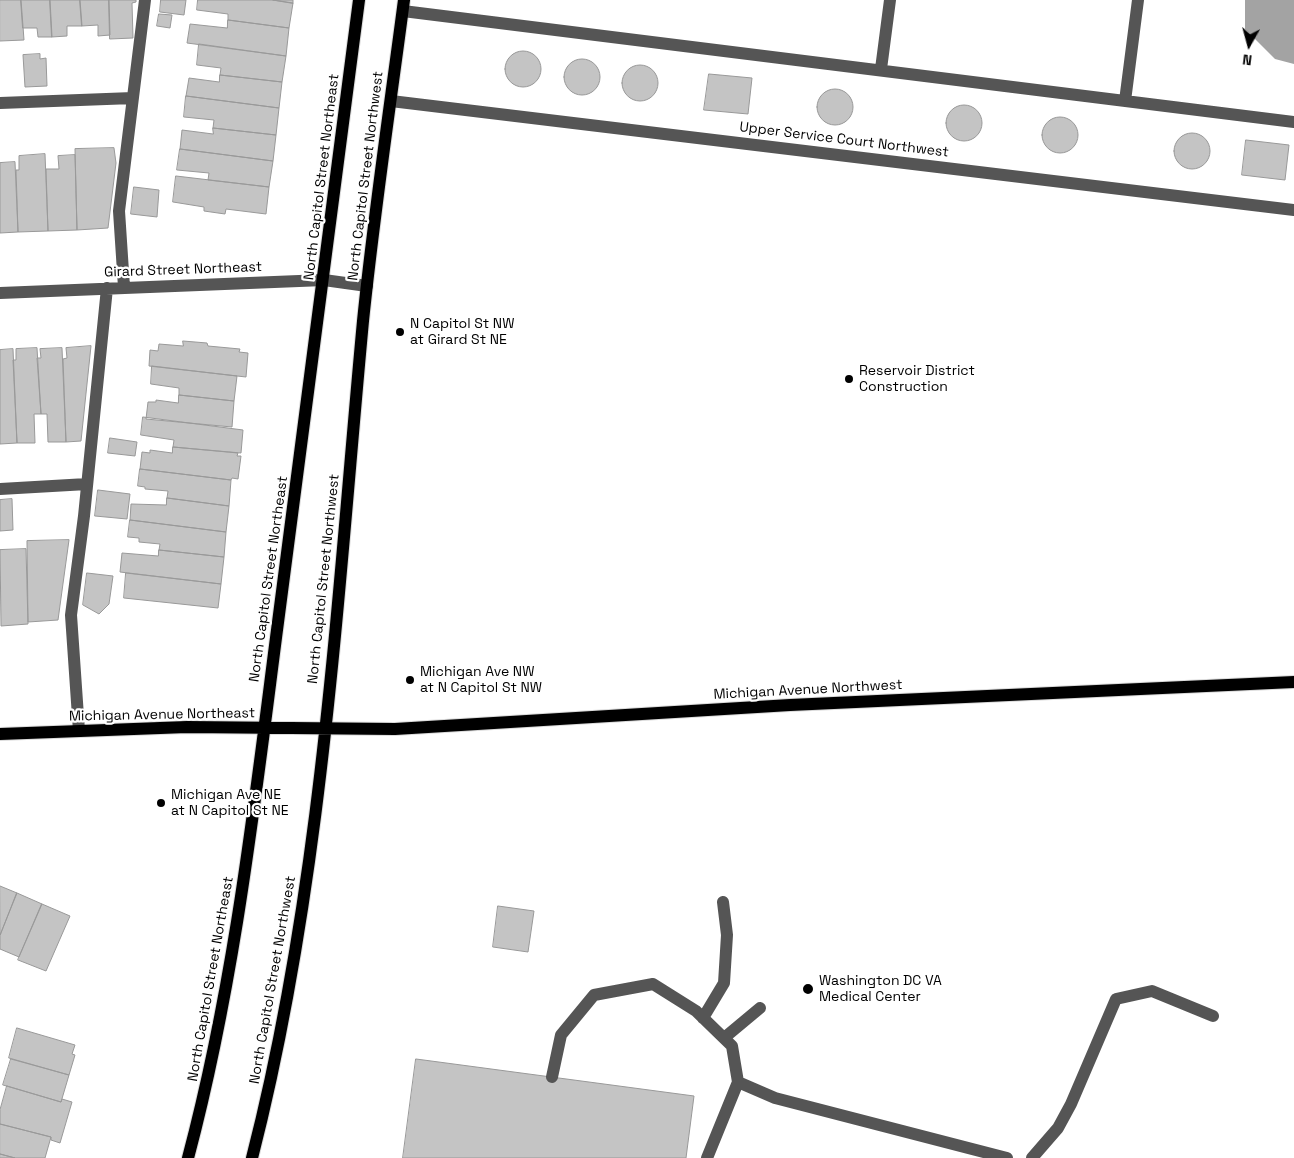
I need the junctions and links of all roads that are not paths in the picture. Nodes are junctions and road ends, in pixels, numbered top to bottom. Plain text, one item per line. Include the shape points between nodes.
1 (145, 0) edge
2 (359, 0) edge
3 (890, 0) edge
4 (1138, 0) edge
5 (403, 5) edge
6 (881, 69) junction
7 (133, 98) junction
8 (391, 101) junction
9 (1125, 101) junction
10 (0, 103) edge
11 (1294, 122) edge
12 (1294, 210) edge
13 (324, 280) junction
14 (367, 286) junction
15 (124, 287) junction
16 (107, 288) junction
17 (0, 293) edge
18 (87, 484) junction
19 (0, 489) edge
20 (1294, 682) edge
21 (265, 728) junction
22 (324, 729) junction
23 (79, 731) junction
24 (0, 734) edge
25 (723, 902) dead end
26 (760, 1008) dead end
27 (1213, 1016) dead end
28 (703, 1018) junction
29 (724, 1038) junction
30 (552, 1077) dead end
31 (738, 1082) junction
32 (188, 1158) edge
33 (252, 1158) edge
34 (707, 1158) edge
35 (1007, 1158) edge
36 (1032, 1158) edge

1 - 7 street
2 - 13 main road, North Capitol Street Northeast
3 - 6 street
4 - 9 street
5 - 6 street
5 - 8 main road, North Capitol Street Northwest
6 - 9 street
7 - 10 street
7 - 15 street via 119,212
8 - 12 street, Upper Service Court Northwest
8 - 14 main road, North Capitol Street Northwest
9 - 11 street
13 - 14 street, Girard Street Northeast
13 - 15 street, Girard Street Northeast
13 - 21 main road, North Capitol Street Northeast
14 - 22 main road, North Capitol Street Northwest
15 - 16 street, Girard Street Northeast
16 - 17 street, Girard Street Northeast
16 - 18 street
18 - 19 street
18 - 23 street via 71,615
20 - 22 main road, Michigan Avenue Northwest via 790,705 395,729
21 - 22 main road, Michigan Avenue Northeast
21 - 23 main road, Michigan Avenue Northeast
21 - 32 main road, North Capitol Street Northeast via 225,998
22 - 33 main road, North Capitol Street Northwest via 297,942 274,1065
23 - 24 main road, Michigan Avenue Northeast
25 - 28 street via 727,935 724,983
26 - 29 street
27 - 36 street via 1152,991 1116,1000 1071,1104 1058,1128
28 - 29 street
28 - 30 street via 653,984 594,995 561,1035
29 - 31 street via 732,1046
31 - 34 street
31 - 35 street via 776,1098

